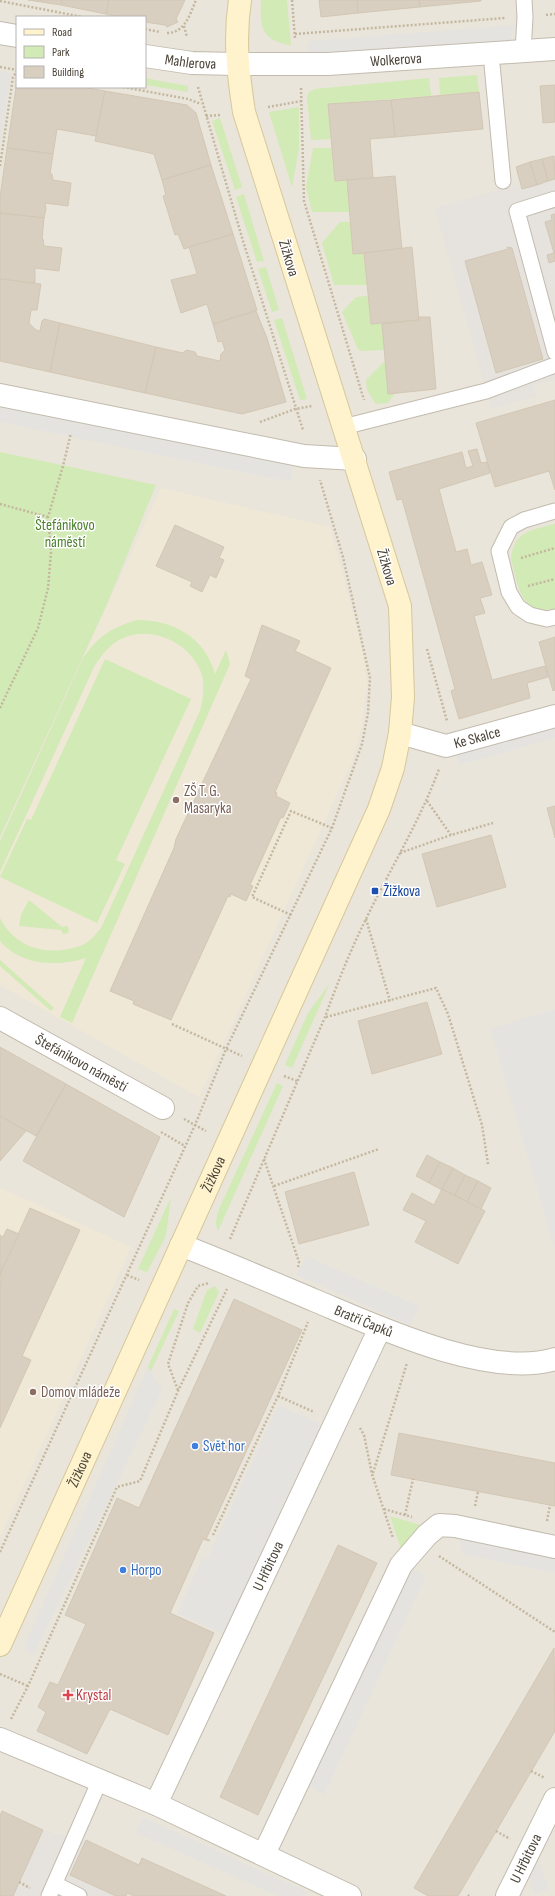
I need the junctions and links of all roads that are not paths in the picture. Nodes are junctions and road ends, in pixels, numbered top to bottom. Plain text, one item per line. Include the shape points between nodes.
1 (240, 0) edge
2 (524, 0) edge
3 (0, 33) edge
4 (16, 36) edge
5 (555, 49) edge
6 (523, 52) junction
7 (491, 54) junction
8 (146, 56) edge
9 (237, 64) junction
10 (503, 181) dead end
11 (555, 199) edge
12 (555, 352) edge
13 (555, 365) edge
14 (0, 395) edge
15 (343, 427) junction
16 (355, 459) junction
17 (555, 511) edge
18 (555, 617) edge
19 (555, 716) edge
20 (400, 733) junction
21 (0, 1018) edge
22 (163, 1108) road end
23 (181, 1245) junction
24 (380, 1328) junction
25 (555, 1359) edge
26 (555, 1547) edge
27 (0, 1645) edge
28 (0, 1739) edge
29 (100, 1780) junction
30 (555, 1799) edge
31 (156, 1804) junction
32 (264, 1854) junction
33 (52, 1890) edge
34 (80, 1896) edge
35 (350, 1896) edge
36 (507, 1896) edge

1 - 9 main road, Žižkova via 236,27
2 - 6 lane
3 - 4 street
5 - 6 street, Wolkerova
6 - 7 street, Wolkerova
7 - 9 street, Wolkerova via 328,64
7 - 10 lane
8 - 9 street, Mahlerova via 192,63
9 - 15 main road, Žižkova via 244,112
11 - 12 lane via 517,211
13 - 15 lane via 486,391
14 - 16 street via 313,457
15 - 16 main road, Žižkova
16 - 20 main road, Žižkova via 400,606 403,697
17 - 18 lane via 524,520 511,528 499,551 509,592 518,606 530,615 547,619
19 - 20 street, Ke Skalce via 446,746
20 - 23 main road, Žižkova via 393,768 379,810
21 - 22 street, Štefánikovo náměstí
23 - 24 street, Bratří Čapků
23 - 27 main road, Žižkova
24 - 25 street, Bratří Čapků via 427,1345 500,1362
24 - 31 street, U Hřbitova
26 - 32 street via 455,1526 439,1525 427,1535 401,1565
28 - 29 street
29 - 31 street
29 - 33 lane
30 - 36 street, U Hřbitova
31 - 32 street
32 - 35 street
33 - 34 lane

